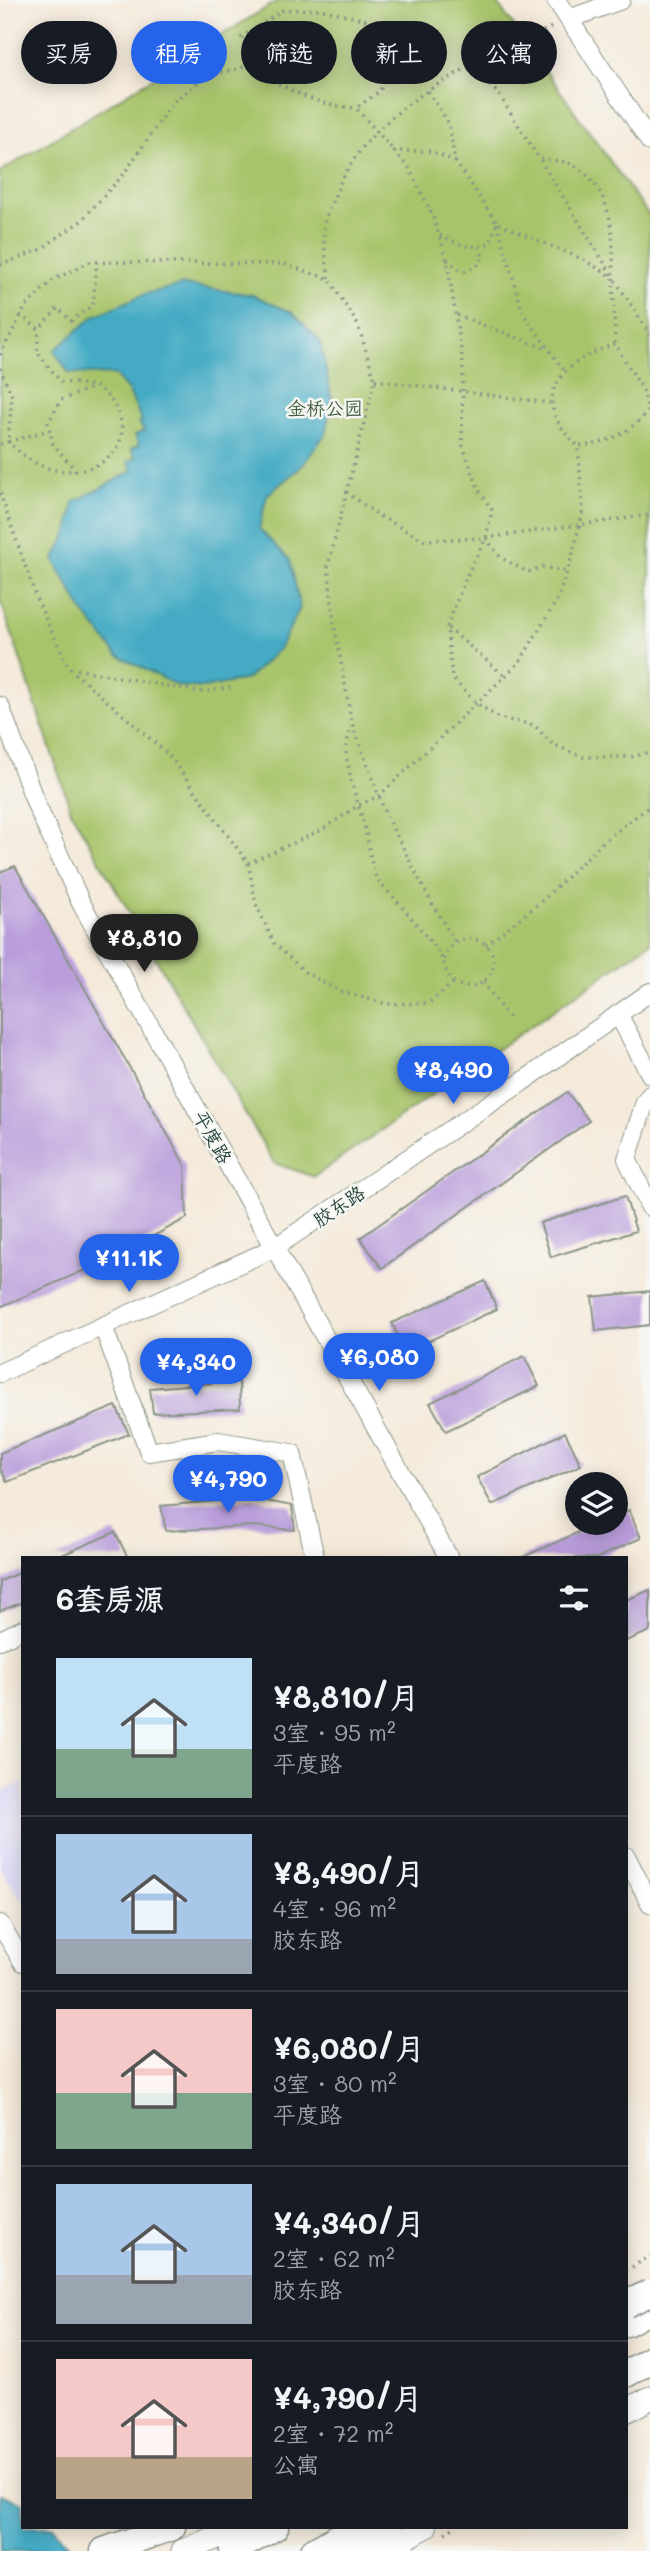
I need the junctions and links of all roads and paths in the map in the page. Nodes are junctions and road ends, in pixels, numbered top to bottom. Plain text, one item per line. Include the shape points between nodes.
1 (556, 0) edge
2 (621, 0) edge
3 (569, 19) junction
4 (266, 21) edge
5 (557, 25) edge
6 (241, 67) edge
7 (461, 71) edge
8 (280, 84) edge
9 (488, 84) edge
10 (428, 91) junction
11 (356, 108) junction
12 (376, 132) junction
13 (650, 142) edge
14 (393, 151) junction
15 (539, 159) junction
16 (455, 161) junction
17 (497, 223) junction
18 (439, 234) junction
19 (478, 248) junction
20 (447, 260) junction
21 (97, 262) junction
22 (0, 265) edge
23 (613, 277) junction
24 (329, 279) junction
25 (20, 315) junction
26 (457, 315) junction
27 (39, 330) junction
28 (650, 334) edge
29 (615, 344) junction
30 (549, 349) junction
31 (0, 355) edge
32 (0, 368) edge
33 (565, 373) junction
34 (375, 380) junction
35 (95, 386) junction
36 (464, 392) junction
37 (550, 403) junction
38 (649, 411) edge
39 (50, 430) junction
40 (8, 442) junction
41 (0, 444) edge
42 (578, 446) junction
43 (76, 471) junction
44 (346, 492) junction
45 (0, 494) edge
46 (650, 515) edge
47 (579, 525) junction
48 (486, 538) junction
49 (567, 572) junction
50 (447, 626) junction
51 (69, 668) junction
52 (505, 676) junction
53 (233, 687) dead end
54 (476, 703) junction
55 (0, 706) edge
56 (352, 724) junction
57 (650, 751) edge
58 (379, 796) junction
59 (359, 805) junction
60 (650, 806) edge
61 (248, 863) junction
62 (455, 942) junction
63 (486, 945) junction
64 (444, 961) junction
65 (454, 982) junction
66 (483, 982) junction
67 (650, 992) edge
68 (618, 1014) junction
69 (510, 1020) dead end
70 (650, 1074) edge
71 (650, 1096) edge
72 (650, 1206) edge
73 (274, 1248) junction
74 (103, 1326) junction
75 (0, 1373) edge
76 (315, 1556) edge
77 (448, 1556) edge
78 (21, 1630) edge
79 (0, 1640) edge
80 (628, 1860) edge
81 (650, 1903) edge
82 (0, 1924) edge
83 (21, 1959) edge
84 (650, 2256) edge
85 (628, 2270) edge
86 (650, 2292) edge
87 (628, 2304) edge
88 (650, 2310) edge
89 (628, 2322) edge
90 (650, 2358) edge
91 (628, 2371) edge
92 (650, 2398) edge
93 (628, 2410) edge
94 (166, 2529) edge
95 (237, 2529) edge
96 (272, 2529) edge
97 (352, 2529) edge
98 (385, 2529) edge
99 (422, 2529) edge
100 (104, 2551) edge
101 (183, 2551) edge
102 (233, 2551) edge
103 (314, 2551) edge
104 (355, 2551) edge
105 (383, 2551) edge

1 - 3 street
2 - 3 street
3 - 5 path
3 - 13 street
4 - 11 path via 283,10 320,9 365,20 396,52 380,91
6 - 22 path via 205,77 173,102 123,175 81,221 40,250
7 - 10 path
8 - 11 path via 304,98
9 - 15 path
10 - 12 path
10 - 16 path via 449,124
11 - 12 path
12 - 14 path
12 - 24 path via 344,173 324,225
14 - 16 path via 430,151
14 - 18 path via 409,168
15 - 23 path
15 - 23 path via 572,164 595,183 612,222
16 - 17 path
17 - 19 path via 490,243
17 - 23 path
17 - 30 path via 523,313
18 - 19 path via 461,246
18 - 20 path
19 - 20 path via 484,257 464,272
20 - 26 path
21 - 24 path via 284,264
21 - 25 path via 53,281
21 - 27 path via 93,305 71,321 58,308
23 - 28 path
23 - 29 path
24 - 34 path via 358,325
25 - 27 path
25 - 31 path
26 - 30 path
26 - 36 path
27 - 35 path via 37,352 61,382
29 - 33 path via 575,361
29 - 38 path via 644,392
30 - 33 path
32 - 40 path via 12,396
33 - 37 path via 555,385
34 - 36 path
34 - 44 path
35 - 39 path via 61,400 48,423
35 - 43 path via 120,415 122,437 115,453
36 - 37 path
36 - 48 path via 462,444 479,490 492,510
37 - 42 path via 564,433
38 - 42 path via 619,436
39 - 40 path
39 - 43 path via 53,444
40 - 41 path
40 - 43 path via 25,458 52,469
42 - 47 path via 583,511
44 - 48 path via 424,540
44 - 56 path via 328,566
45 - 51 path via 37,600
46 - 47 path
47 - 48 path
47 - 49 path
48 - 49 path via 501,558 528,572 542,568
48 - 50 path
49 - 52 path via 539,630 519,663
50 - 52 path
50 - 54 path via 452,678
51 - 53 path via 199,692
51 - 61 path via 168,754
52 - 54 path
54 - 57 path via 499,718 534,725 552,744 583,757 631,757
54 - 58 path
55 - 73 street, 平度路 via 36,803 81,903
56 - 58 path
56 - 59 path via 346,750
58 - 59 path
58 - 62 path
59 - 61 path via 322,830
59 - 64 path via 376,877
60 - 63 path
61 - 65 path via 256,904 274,943 306,973 342,992 387,1004 429,1003
62 - 63 path via 471,938
62 - 64 path
63 - 66 path via 492,968
64 - 65 path
65 - 66 path via 468,987
66 - 69 path
67 - 68 street, 胶东路
68 - 70 street
68 - 73 street, 胶东路
71 - 72 street via 627,1159
73 - 74 street, 胶东路
73 - 77 street, 平度路
74 - 75 street, 胶东路
74 - 76 street via 149,1452 219,1441 292,1453
78 - 79 street
80 - 81 street
82 - 83 street
84 - 85 path
86 - 87 highway, bridge
88 - 89 highway
90 - 91 highway
92 - 93 main road
94 - 100 highway
95 - 101 main road
96 - 102 highway
97 - 103 highway
98 - 104 highway
99 - 105 main road

